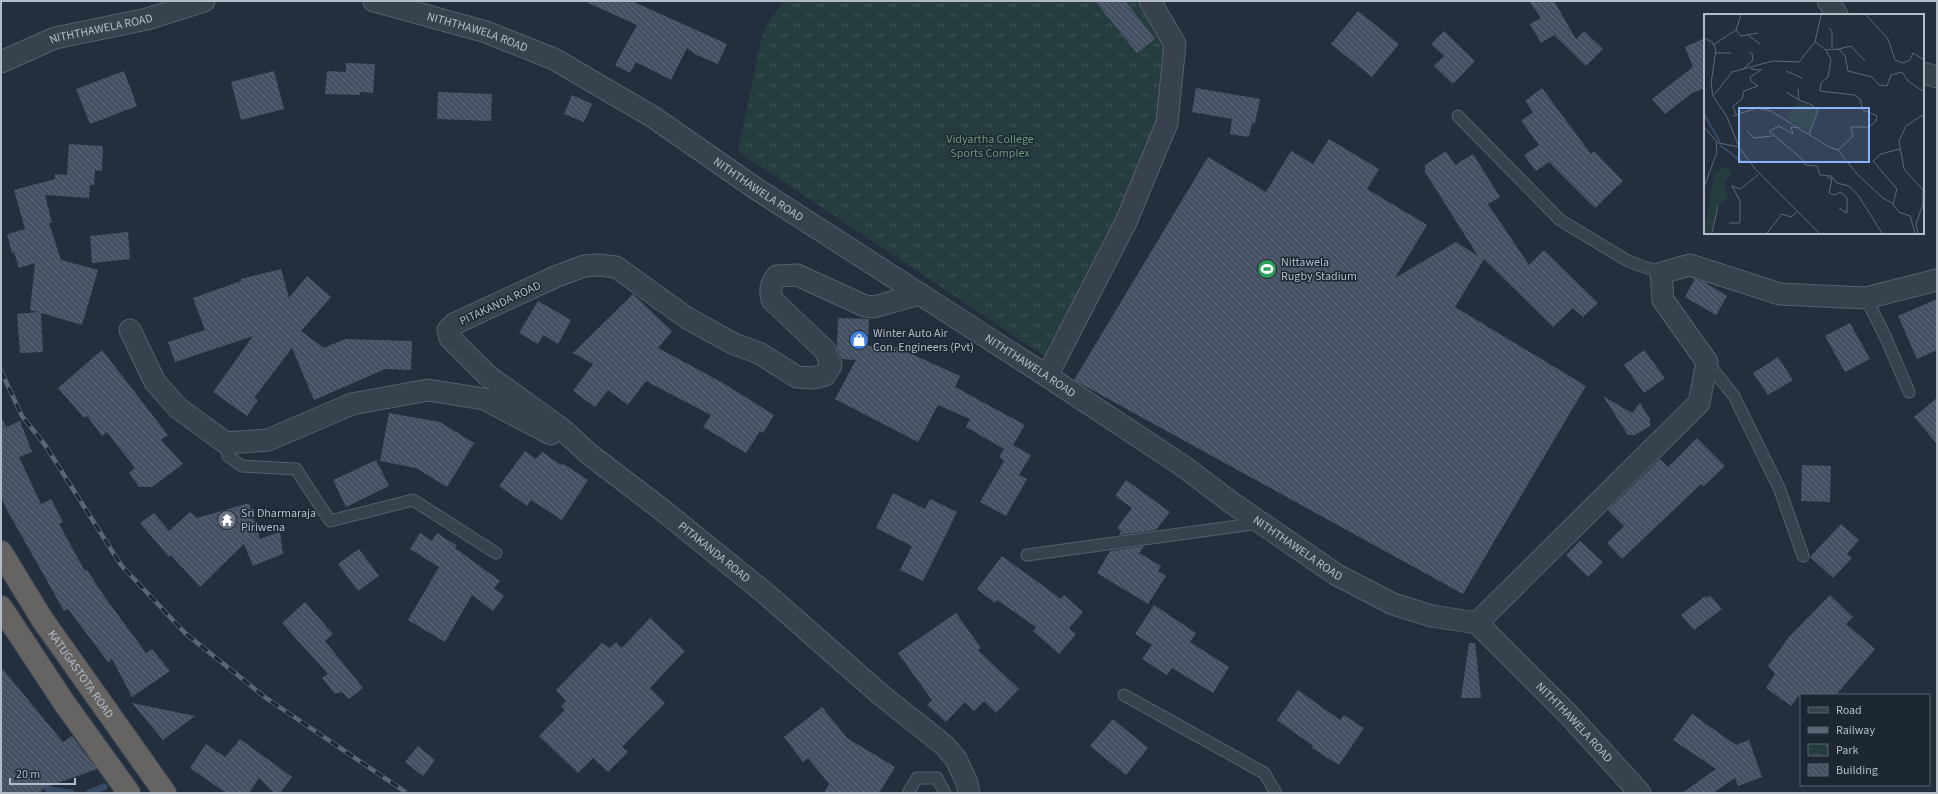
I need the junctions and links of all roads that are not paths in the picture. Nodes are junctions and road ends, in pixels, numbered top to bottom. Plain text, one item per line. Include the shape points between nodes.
1 (204, 1) edge
2 (374, 1) edge
3 (1152, 1) edge
4 (1828, 1) edge
5 (1836, 14) edge
6 (1, 62) edge
7 (1924, 72) edge
8 (1937, 77) edge
9 (1458, 116) dead end
10 (1661, 273) junction
11 (1937, 280) edge
12 (920, 294) junction
13 (1866, 298) junction
14 (130, 330) dead end
15 (1707, 362) junction
16 (1047, 376) junction
17 (1908, 392) dead end
18 (226, 443) junction
19 (589, 454) junction
20 (1260, 522) junction
21 (1, 552) edge
22 (496, 553) dead end
23 (1027, 555) dead end
24 (1803, 556) dead end
25 (1, 607) edge
26 (1478, 623) junction
27 (1124, 695) dead end
28 (129, 793) edge
29 (165, 793) edge
30 (908, 793) edge
31 (945, 793) edge
32 (969, 793) edge
33 (1276, 793) edge
34 (1640, 793) edge

1 - 6 street, NITHTHAWELA ROAD via 147,18 55,38
2 - 12 street, NITHTHAWELA ROAD via 486,32 554,59 653,117 755,188
3 - 16 street via 1174,44 1167,123 1126,222
4 - 5 street
7 - 8 street
9 - 10 lane via 1560,220 1628,261
10 - 13 street via 1690,265 1780,294
10 - 15 street via 1663,300
11 - 13 street
12 - 16 street, NITHTHAWELA ROAD
12 - 19 street, PITAKANDA ROAD via 870,306 797,275 777,276 770,289 772,300 825,350 831,365 825,375 813,378 797,377 759,353 734,344 687,318 616,267 598,264 584,266 554,277 454,324 448,330 450,338 487,375 563,430
13 - 17 lane
14 - 18 street via 155,382 178,408
15 - 24 lane via 1734,396 1780,490
15 - 26 street via 1699,403
16 - 20 street, NITHTHAWELA ROAD via 1183,466
18 - 19 street via 268,440 352,404 428,390 484,399
18 - 22 lane via 228,456 242,466 296,469 330,521 413,500
19 - 32 street, PITAKANDA ROAD via 765,593 881,695 944,745 956,759 968,783
20 - 23 lane
20 - 26 street, NITHTHAWELA ROAD via 1337,575 1393,604 1432,616
21 - 29 highway, KATUGASTOTA ROAD via 42,619
25 - 28 highway via 65,704
26 - 34 street, NITHTHAWELA ROAD via 1569,715
27 - 33 lane via 1264,773
30 - 31 lane via 917,778 937,778

